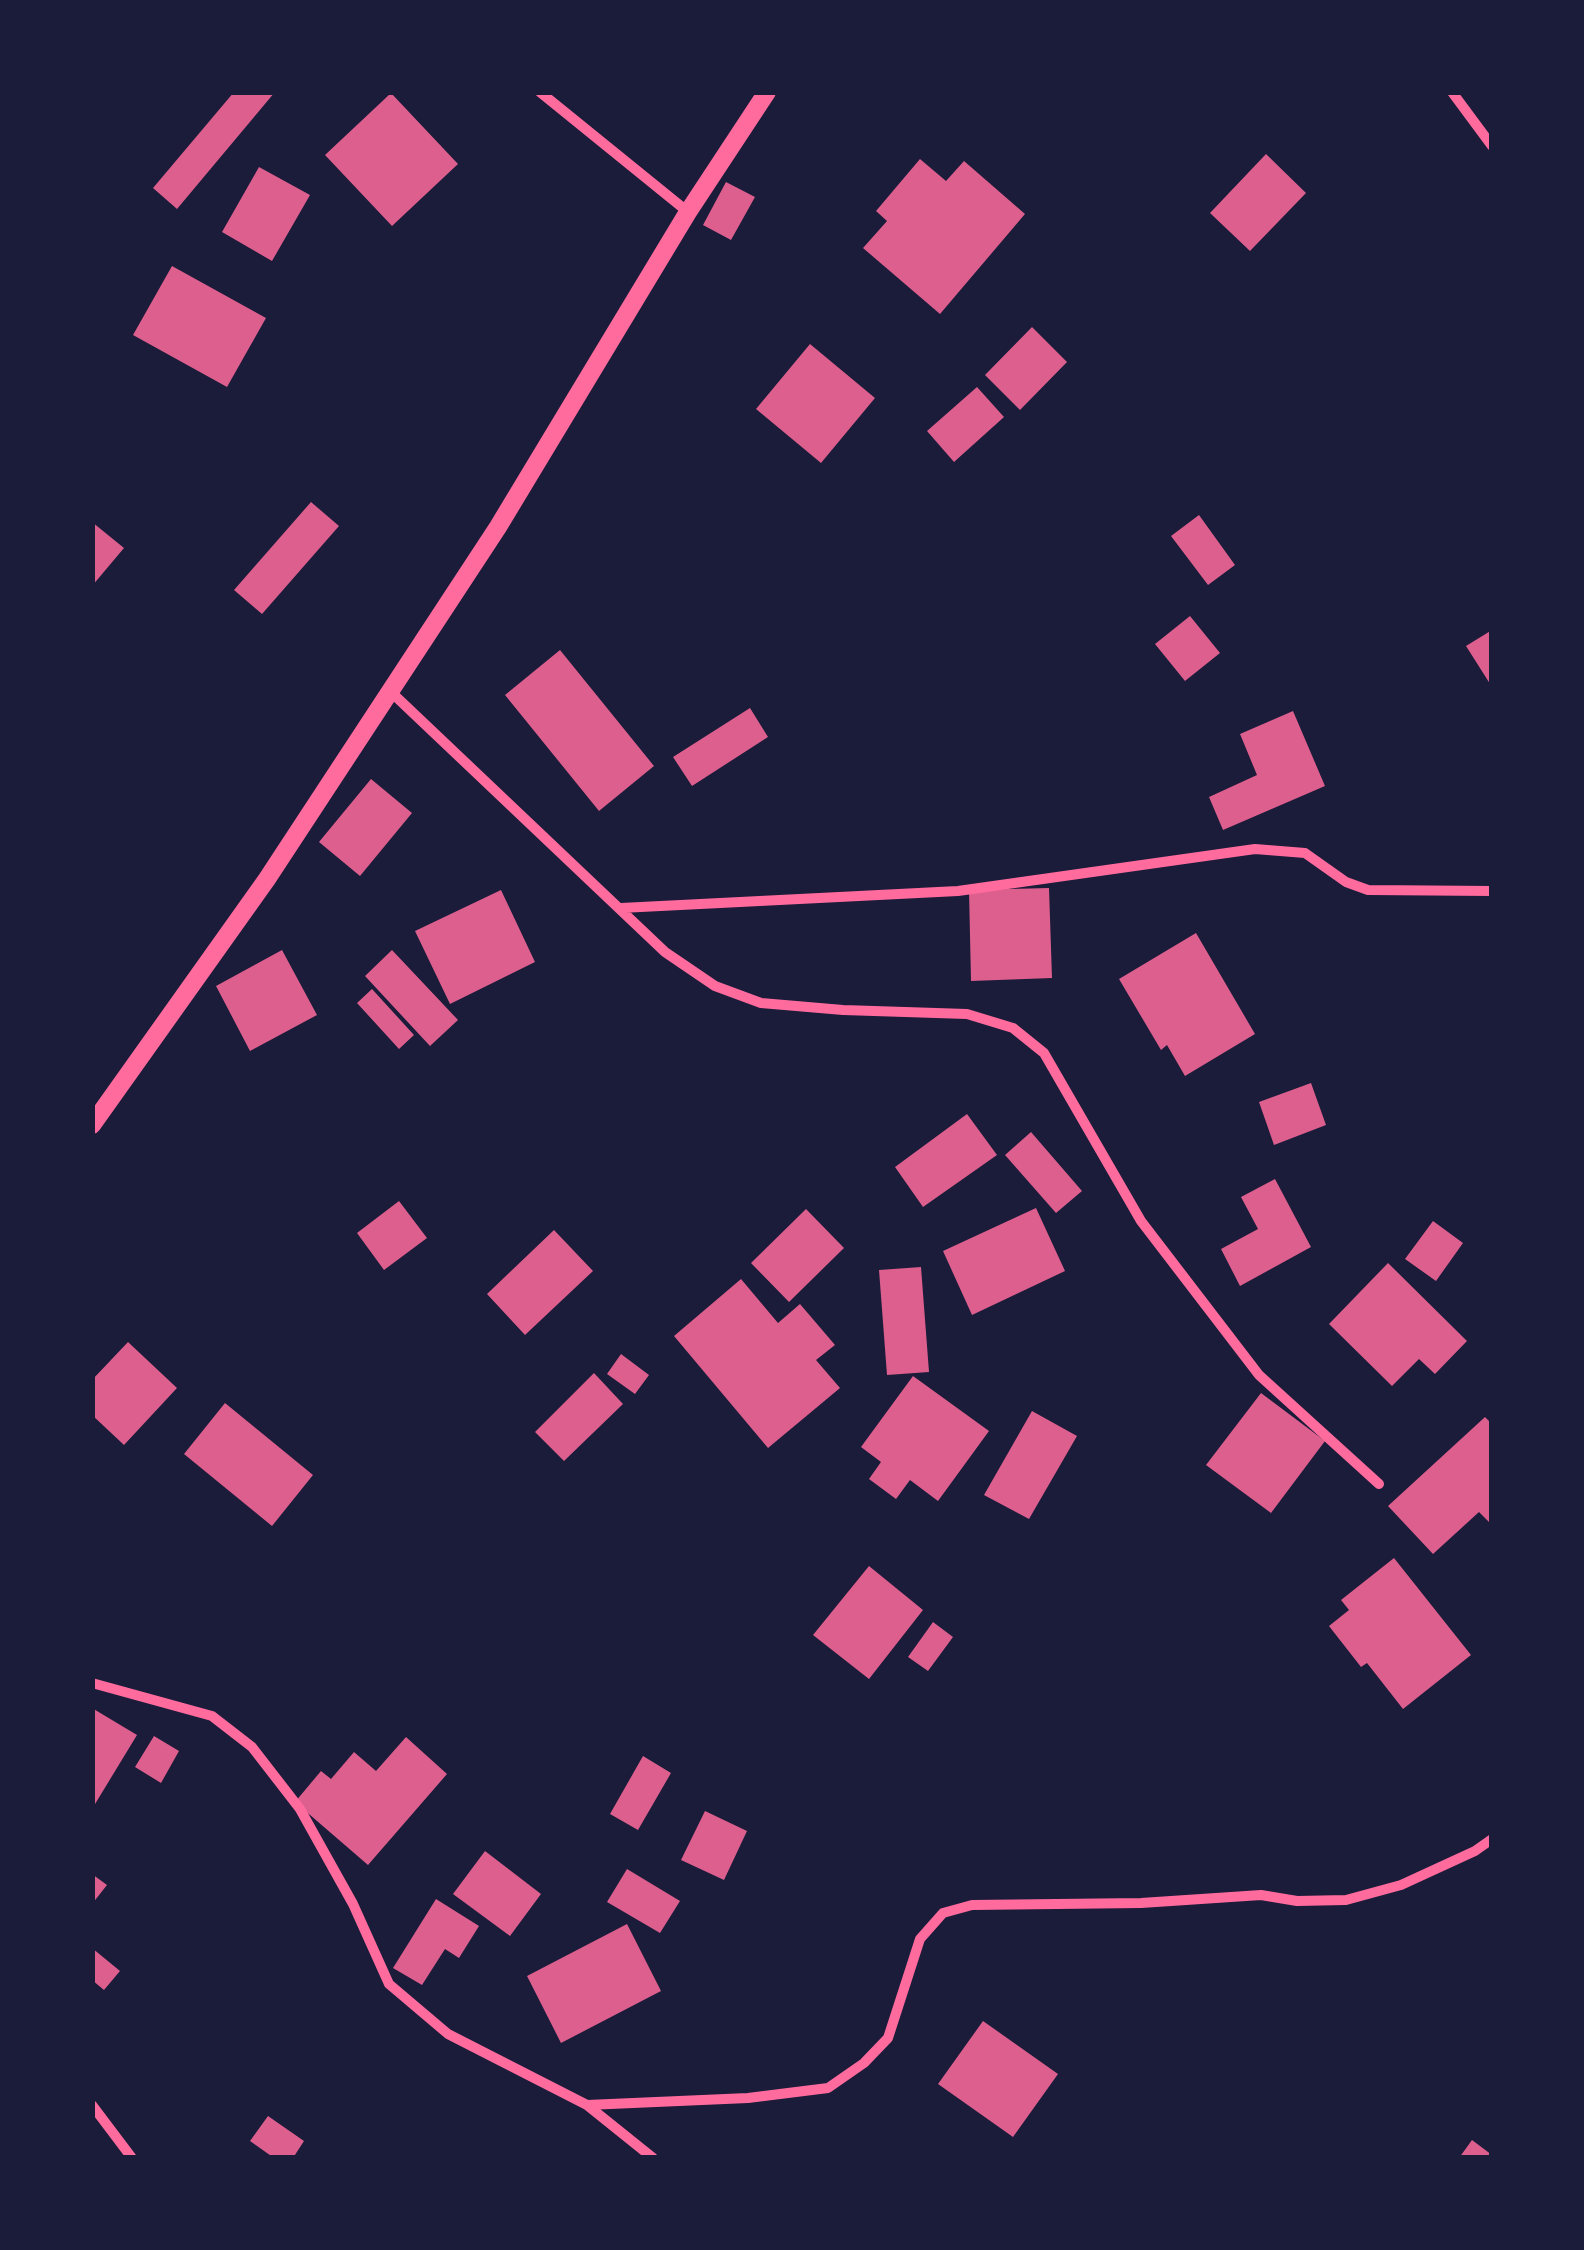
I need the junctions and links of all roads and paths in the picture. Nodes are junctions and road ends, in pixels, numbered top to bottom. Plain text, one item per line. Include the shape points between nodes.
1 (540, 92) edge
2 (768, 92) edge
3 (1452, 92) edge
4 (1492, 146) edge
5 (688, 212) junction
6 (390, 691) junction
7 (1492, 892) edge
8 (621, 908) junction
9 (92, 1125) edge
10 (1379, 1484) dead end
11 (92, 1683) edge
12 (1492, 1839) edge
13 (587, 2105) junction
14 (92, 2106) edge
15 (132, 2158) edge
16 (653, 2158) edge

1 - 5 street
2 - 5 street
3 - 4 street
5 - 6 street via 498,527
6 - 8 street
6 - 9 street via 267,879
7 - 8 street via 1368,890 1305,853 1256,850 958,891
8 - 10 street via 665,952 715,986 761,1002 967,1014 1014,1028 1044,1053 1140,1221 1259,1375
11 - 13 street via 212,1716 252,1747 300,1809 389,1984 448,2034
12 - 13 street via 1401,1885 1346,1900 1260,1895 972,1906 943,1913 920,1939 888,2038 828,2088
13 - 16 street
14 - 15 street

